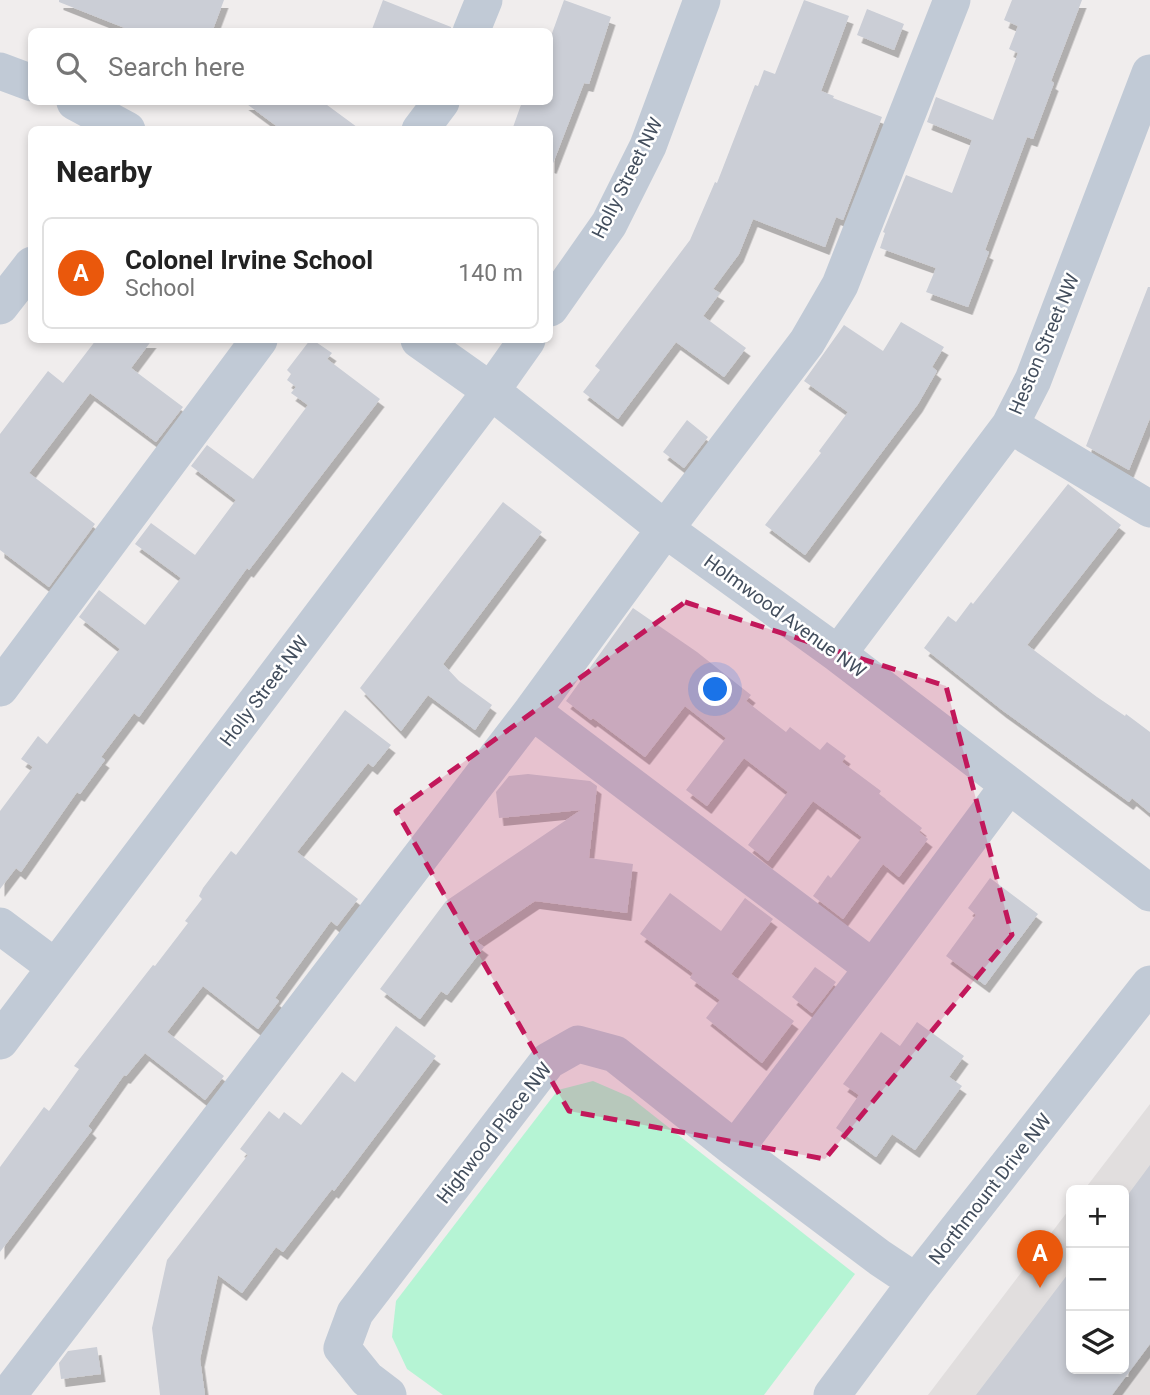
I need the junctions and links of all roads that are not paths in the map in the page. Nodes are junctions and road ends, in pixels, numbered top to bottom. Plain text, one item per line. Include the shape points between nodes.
1 (702, 0) edge
2 (953, 0) edge
3 (0, 71) edge
4 (1150, 73) edge
5 (28, 82) edge
6 (81, 105) edge
7 (439, 105) edge
8 (120, 126) edge
9 (423, 126) edge
10 (28, 270) edge
11 (553, 304) edge
12 (0, 306) edge
13 (257, 343) edge
14 (423, 343) edge
15 (525, 343) edge
16 (491, 391) junction
17 (1010, 425) junction
18 (1150, 509) edge
19 (665, 529) junction
20 (838, 654) junction
21 (0, 688) edge
22 (532, 711) junction
23 (1009, 785) junction
24 (1150, 893) edge
25 (0, 926) edge
26 (55, 967) junction
27 (873, 968) junction
28 (1150, 984) edge
29 (0, 1041) edge
30 (736, 1149) junction
31 (916, 1282) junction
32 (13, 1393) edge
33 (388, 1395) edge
34 (832, 1395) edge

1 - 11 street, Holly Street NW via 648,146 609,224
2 - 19 street via 840,285 807,342
3 - 5 street
4 - 17 street, Heston Street NW via 1033,380
6 - 8 street
7 - 9 street
10 - 12 street
13 - 21 street
14 - 16 street, Holmwood Avenue NW
15 - 16 street, Holly Street NW
16 - 19 street, Holmwood Avenue NW
16 - 26 street, Holly Street NW
17 - 18 street
17 - 20 street, Heston Street NW
19 - 20 street, Holmwood Avenue NW
19 - 22 street
20 - 23 street, Holmwood Avenue NW
22 - 27 street
22 - 32 street
23 - 24 street, Holmwood Avenue NW
23 - 27 street
25 - 26 street
26 - 29 street, Holly Street NW
27 - 30 street
28 - 31 street, Northmount Drive NW
30 - 31 street, Highwood Place NW
30 - 33 street, Highwood Place NW via 615,1054 578,1044 548,1061 355,1313 342,1348 367,1379
31 - 34 street, Northmount Drive NW

